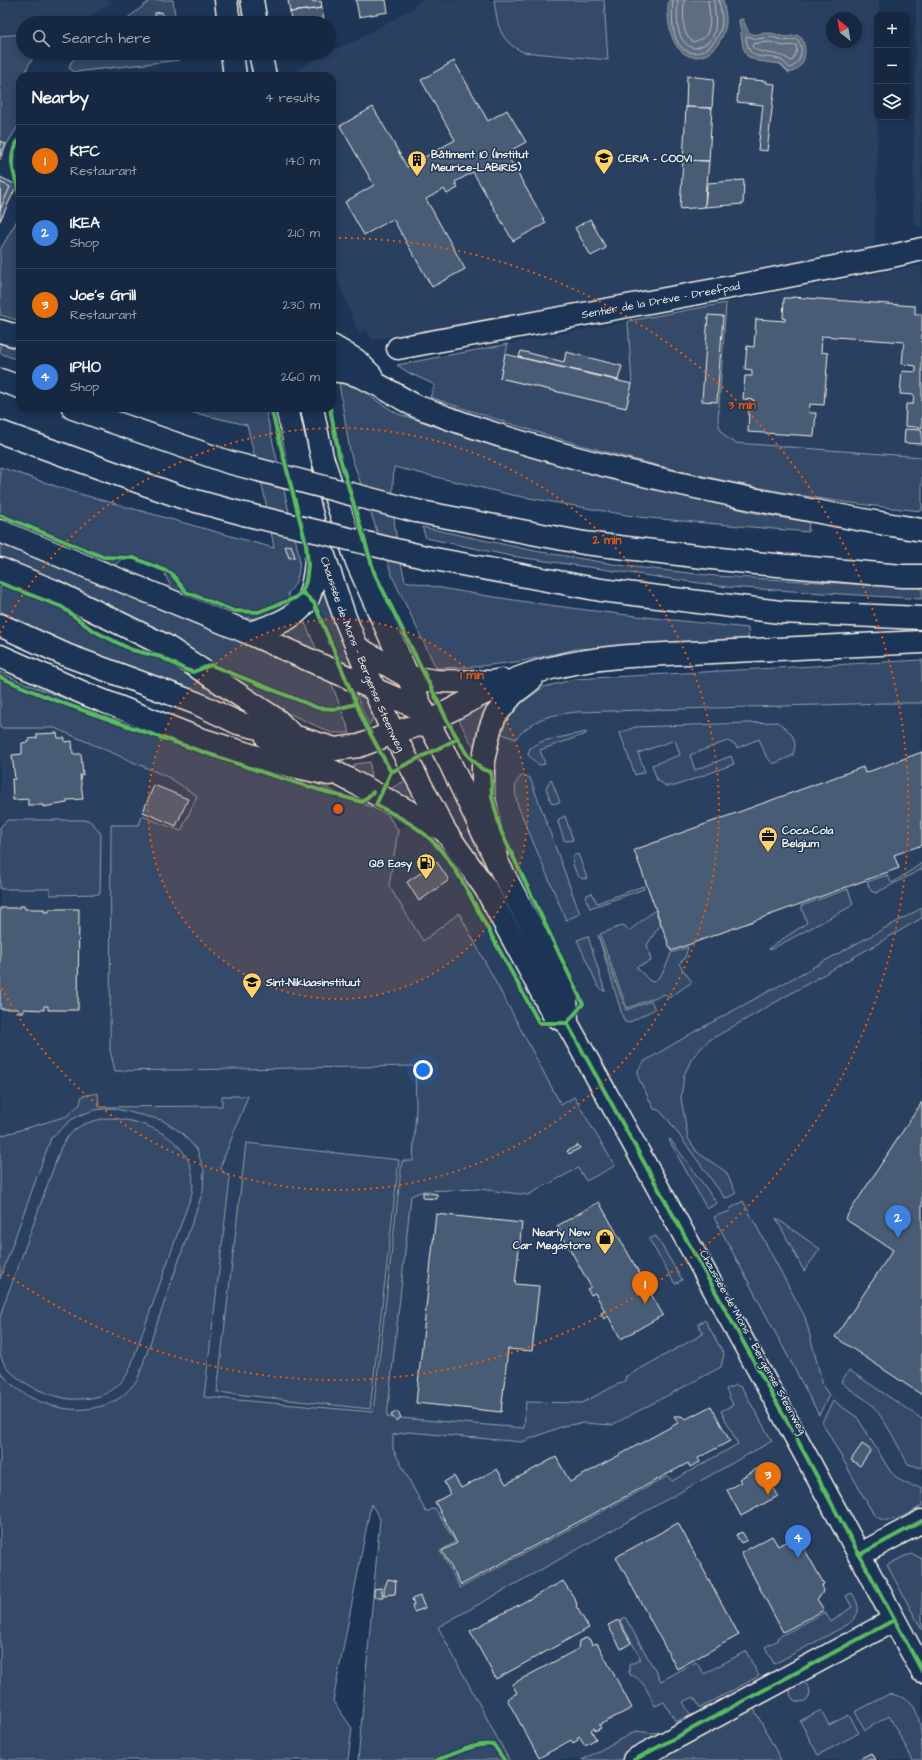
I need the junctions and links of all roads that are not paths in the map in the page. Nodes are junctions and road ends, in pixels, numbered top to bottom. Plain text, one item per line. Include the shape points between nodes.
1 (226, 0) edge
2 (252, 0) edge
3 (228, 16) edge
4 (255, 16) edge
5 (233, 60) edge
6 (262, 60) edge
7 (234, 72) edge
8 (264, 72) edge
9 (922, 249) edge
10 (0, 331) edge
11 (16, 336) edge
12 (336, 348) edge
13 (398, 348) dead end
14 (336, 371) edge
15 (0, 380) edge
16 (16, 386) edge
17 (384, 387) junction
18 (84, 412) edge
19 (288, 412) edge
20 (313, 412) edge
21 (0, 428) edge
22 (0, 432) edge
23 (20, 439) junction
24 (922, 530) edge
25 (0, 531) edge
26 (318, 538) junction
27 (0, 569) edge
28 (922, 576) edge
29 (922, 618) edge
30 (0, 625) edge
31 (249, 633) junction
32 (922, 642) edge
33 (358, 648) junction
34 (0, 656) edge
35 (547, 669) junction
36 (408, 677) junction
37 (519, 678) junction
38 (374, 689) junction
39 (426, 716) junction
40 (238, 723) junction
41 (393, 733) junction
42 (293, 736) junction
43 (348, 779) junction
44 (445, 831) junction
45 (498, 862) junction
46 (567, 1023) junction
47 (922, 1521) edge
48 (858, 1554) junction
49 (894, 1620) junction
50 (922, 1671) edge
51 (634, 1760) edge

1 - 3 main road
2 - 4 main road
5 - 7 main road
6 - 8 main road
9 - 13 main road, Sentier de la Drève - Dreefpad
10 - 11 main road
12 - 17 main road via 356,360
14 - 17 main road via 346,371
15 - 16 main road
17 - 24 main road via 417,406 445,417 584,460 731,495
18 - 28 main road, bridge via 228,462 416,511 592,544 755,563
19 - 26 main road, Chaussée de Mons - Bergense Steenweg
20 - 36 main road, Chaussée de Mons - Bergense Steenweg via 322,457 357,562
21 - 23 main road
22 - 23 main road
23 - 29 main road, bridge via 181,497 429,558 608,591 780,612
25 - 31 main road
26 - 31 main road via 314,576 308,597 294,614 283,621
26 - 33 main road, Chaussée de Mons - Bergense Steenweg
27 - 42 main road via 54,591 164,645 278,720
30 - 40 main road via 66,655 196,703
31 - 38 main road
32 - 35 main road via 650,655 588,660
33 - 36 main road
33 - 38 main road, Chaussée de Mons - Bergense Steenweg
34 - 43 main road via 196,738 266,760
35 - 37 main road
35 - 45 main road via 512,694 495,716 487,742 482,769 483,794
36 - 37 main road via 436,681 490,682
36 - 39 main road, Chaussée de Mons - Bergense Steenweg
37 - 39 main road
38 - 39 main road
38 - 41 main road, Chaussée de Mons - Bergense Steenweg
39 - 41 main road
39 - 45 main road, Chaussée de Mons - Bergense Steenweg
40 - 42 main road
40 - 43 main road
41 - 42 main road via 360,746 335,749
41 - 44 main road, Chaussée de Mons - Bergense Steenweg
43 - 44 main road
44 - 46 main road, Chaussée de Mons - Bergense Steenweg via 486,889 554,1015
45 - 46 main road, Chaussée de Mons - Bergense Steenweg via 566,993
46 - 48 main road, Chaussée de Mons - Bergense Steenweg
47 - 48 main road
48 - 49 main road, Chaussée de Mons - Bergense Steenweg
49 - 50 main road, Chaussée de Mons - Bergense Steenweg
49 - 51 main road

